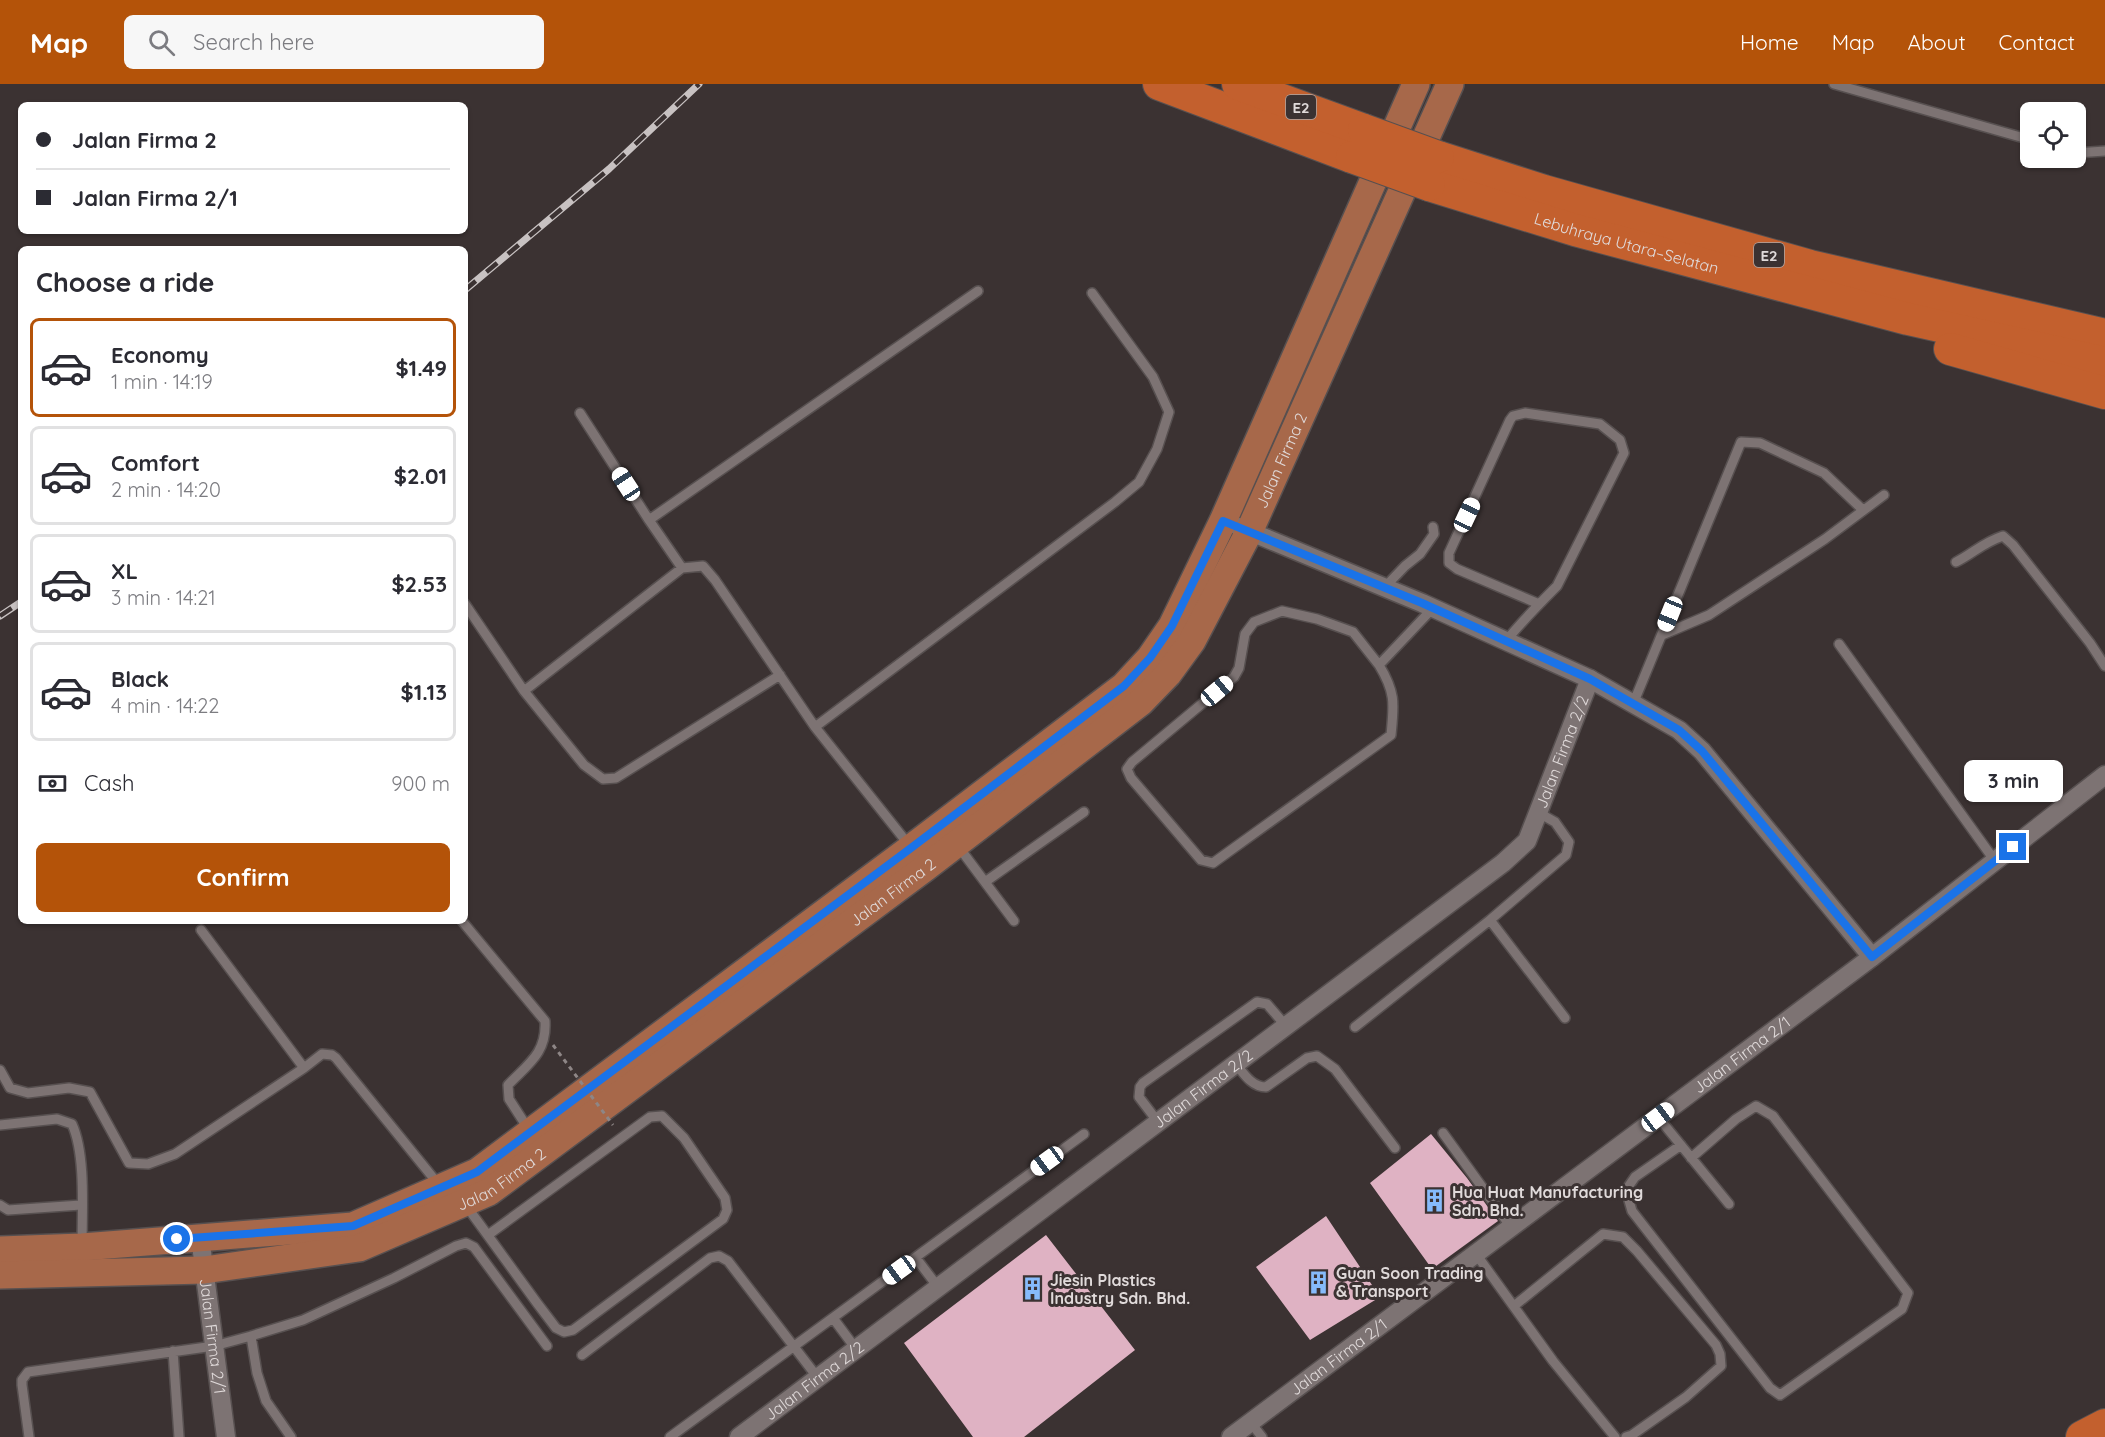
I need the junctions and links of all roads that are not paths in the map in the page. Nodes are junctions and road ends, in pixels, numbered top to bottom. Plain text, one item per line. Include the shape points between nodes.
1 (1159, 84) edge
2 (1238, 84) edge
3 (1416, 84) edge
4 (1450, 84) edge
5 (1834, 84) edge
6 (2020, 137) edge
7 (1358, 144) junction
8 (2105, 151) edge
9 (2086, 152) edge
10 (1434, 171) junction
11 (1723, 270) junction
12 (978, 291) dead end
13 (1092, 293) dead end
14 (2105, 335) edge
15 (2105, 363) edge
16 (2105, 393) edge
17 (580, 412) dead end
18 (1884, 495) dead end
19 (1863, 510) junction
20 (649, 520) junction
21 (1223, 521) junction
22 (1433, 527) dead end
23 (1249, 532) junction
24 (1956, 562) dead end
25 (682, 567) junction
26 (1385, 587) junction
27 (1539, 604) junction
28 (468, 608) edge
29 (1433, 608) junction
30 (1662, 635) junction
31 (1506, 641) junction
32 (1839, 644) dead end
33 (1379, 665) junction
34 (2105, 666) edge
35 (780, 675) junction
36 (1590, 679) junction
37 (525, 691) junction
38 (1633, 704) junction
39 (815, 727) junction
40 (2105, 775) edge
41 (1084, 812) dead end
42 (1539, 813) junction
43 (956, 844) junction
44 (918, 858) junction
45 (1995, 861) junction
46 (985, 882) junction
47 (1490, 920) junction
48 (1014, 921) dead end
49 (464, 924) edge
50 (201, 930) dead end
51 (1872, 957) junction
52 (1565, 1018) dead end
53 (1286, 1026) junction
54 (1356, 1027) dead end
55 (1236, 1064) junction
56 (304, 1068) junction
57 (0, 1070) edge
58 (1658, 1117) junction
59 (1158, 1122) junction
60 (0, 1125) edge
61 (531, 1132) junction
62 (1443, 1133) dead end
63 (1084, 1134) dead end
64 (1681, 1145) junction
65 (1395, 1148) dead end
66 (1691, 1158) junction
67 (441, 1187) junction
68 (464, 1202) junction
69 (1729, 1204) dead end
70 (0, 1205) edge
71 (81, 1205) junction
72 (1511, 1227) junction
73 (488, 1235) junction
74 (200, 1238) junction
75 (81, 1247) junction
76 (0, 1250) edge
77 (1476, 1254) junction
78 (916, 1258) junction
79 (204, 1270) junction
80 (0, 1275) edge
81 (938, 1287) junction
82 (1514, 1306) junction
83 (833, 1318) junction
84 (251, 1336) junction
85 (214, 1346) junction
86 (547, 1346) dead end
87 (793, 1347) junction
88 (856, 1349) junction
89 (173, 1351) junction
90 (582, 1355) dead end
91 (818, 1378) junction
92 (2105, 1425) edge
93 (1256, 1430) edge
94 (29, 1437) edge
95 (179, 1437) edge
96 (226, 1437) edge
97 (291, 1437) edge
98 (670, 1437) edge
99 (740, 1437) edge
100 (1231, 1437) edge
101 (1615, 1437) edge
102 (1626, 1437) edge
103 (2082, 1437) edge

1 - 7 highway, Lebuhraya Utara–Selatan / E2
2 - 7 highway, Lebuhraya Utara–Selatan / E2
3 - 21 main road, Jalan Firma 2
4 - 23 main road, Jalan Firma 2
5 - 6 lane
7 - 10 highway, Lebuhraya Utara–Selatan / E2, bridge
8 - 9 lane
10 - 11 highway, Lebuhraya Utara–Selatan / E2 via 1575,230
10 - 14 highway, Lebuhraya Utara–Selatan / E2 via 1544,191 1810,266
11 - 15 highway, Lebuhraya Utara–Selatan / E2 via 1908,319
11 - 16 highway via 1756,296
12 - 20 lane
13 - 39 lane via 1153,377 1169,412 1157,449 1139,482
17 - 20 lane
18 - 19 lane
19 - 30 lane via 1826,539 1709,615
19 - 30 lane via 1824,473 1760,443 1741,442
20 - 25 lane
21 - 23 street
21 - 44 main road, Jalan Firma 2 via 1172,626 1150,658 1124,686
22 - 26 lane via 1434,534 1420,554
23 - 26 street
23 - 43 main road, Jalan Firma 2 via 1192,641 1168,674 1141,702
24 - 34 lane via 2003,536
25 - 35 lane via 703,566
25 - 37 lane
26 - 29 street
27 - 27 lane via 1557,586 1624,453 1620,440 1600,424 1525,413 1510,420 1449,553 1449,564
27 - 31 lane
28 - 37 lane
29 - 31 street
29 - 33 lane
30 - 38 lane
31 - 36 street
32 - 45 lane
33 - 33 lane via 1391,684 1391,735 1213,863 1201,860 1127,770 1234,676 1245,634 1254,622 1282,611 1317,619 1353,632
35 - 37 lane via 616,778 603,779 584,765
35 - 39 lane
36 - 38 street
36 - 42 street, Jalan Firma 2/2
38 - 51 street via 1679,730 1702,751
39 - 44 lane
40 - 45 street, Jalan Firma 2/1
41 - 46 lane
42 - 47 lane via 1555,822 1569,842 1566,855
42 - 53 street, Jalan Firma 2/2 via 1527,842 1503,863
43 - 44 main road, Jalan Firma 2
43 - 46 lane
44 - 61 main road, Jalan Firma 2
44 - 68 main road, Jalan Firma 2 via 489,1192
45 - 51 street, Jalan Firma 2/1
46 - 48 lane
47 - 52 lane
47 - 54 lane
49 - 61 lane via 545,1021 543,1044 508,1085 509,1099
50 - 56 lane
51 - 58 street, Jalan Firma 2/1
53 - 55 street, Jalan Firma 2/2
53 - 59 lane via 1266,1004 1257,1002 1143,1083 1138,1096
55 - 59 street, Jalan Firma 2/2
55 - 65 lane via 1253,1083 1266,1087 1307,1058 1317,1056 1335,1070
56 - 57 lane via 175,1154 148,1164 129,1163 90,1092 69,1088 28,1093 10,1088
56 - 67 lane via 322,1054 332,1054
58 - 64 lane
58 - 72 street, Jalan Firma 2/1
59 - 81 street, Jalan Firma 2/2
60 - 71 lane via 57,1119 72,1124 80,1156
61 - 67 main road, Jalan Firma 2 via 477,1172
62 - 72 lane
63 - 78 lane
64 - 66 lane
64 - 66 lane via 1635,1177 1626,1190 1628,1202 1770,1388 1780,1395 1902,1310 1908,1293 1773,1116 1756,1106
66 - 69 lane
67 - 74 main road, Jalan Firma 2 via 353,1226
68 - 73 lane
68 - 79 main road, Jalan Firma 2 via 359,1248
70 - 71 lane via 8,1210
71 - 75 lane
72 - 77 street, Jalan Firma 2/1
73 - 73 lane via 650,1117 662,1116 684,1137 725,1198 727,1210 723,1219 569,1332 556,1329
74 - 75 main road, Jalan Firma 2
74 - 79 street, Jalan Firma 2/1
75 - 76 main road, Jalan Firma 2
77 - 82 lane
77 - 93 street, Jalan Firma 2/1
78 - 81 lane
78 - 83 lane
79 - 80 main road, Jalan Firma 2
79 - 85 street, Jalan Firma 2/1
81 - 88 street, Jalan Firma 2/2
82 - 101 lane
82 - 102 lane via 1603,1234 1623,1237 1638,1251 1716,1345 1720,1366 1686,1397
83 - 87 lane
83 - 88 lane
84 - 85 lane
84 - 86 lane via 303,1320 466,1243 474,1247
84 - 97 lane via 266,1401
85 - 89 lane
85 - 96 street, Jalan Firma 2/1
87 - 90 lane via 728,1261 719,1256 710,1258
87 - 91 lane
87 - 98 lane
88 - 91 street, Jalan Firma 2/2
89 - 94 lane via 28,1372 22,1385
89 - 95 lane
91 - 99 street, Jalan Firma 2/2
92 - 103 highway
93 - 100 street, Jalan Firma 2/1

